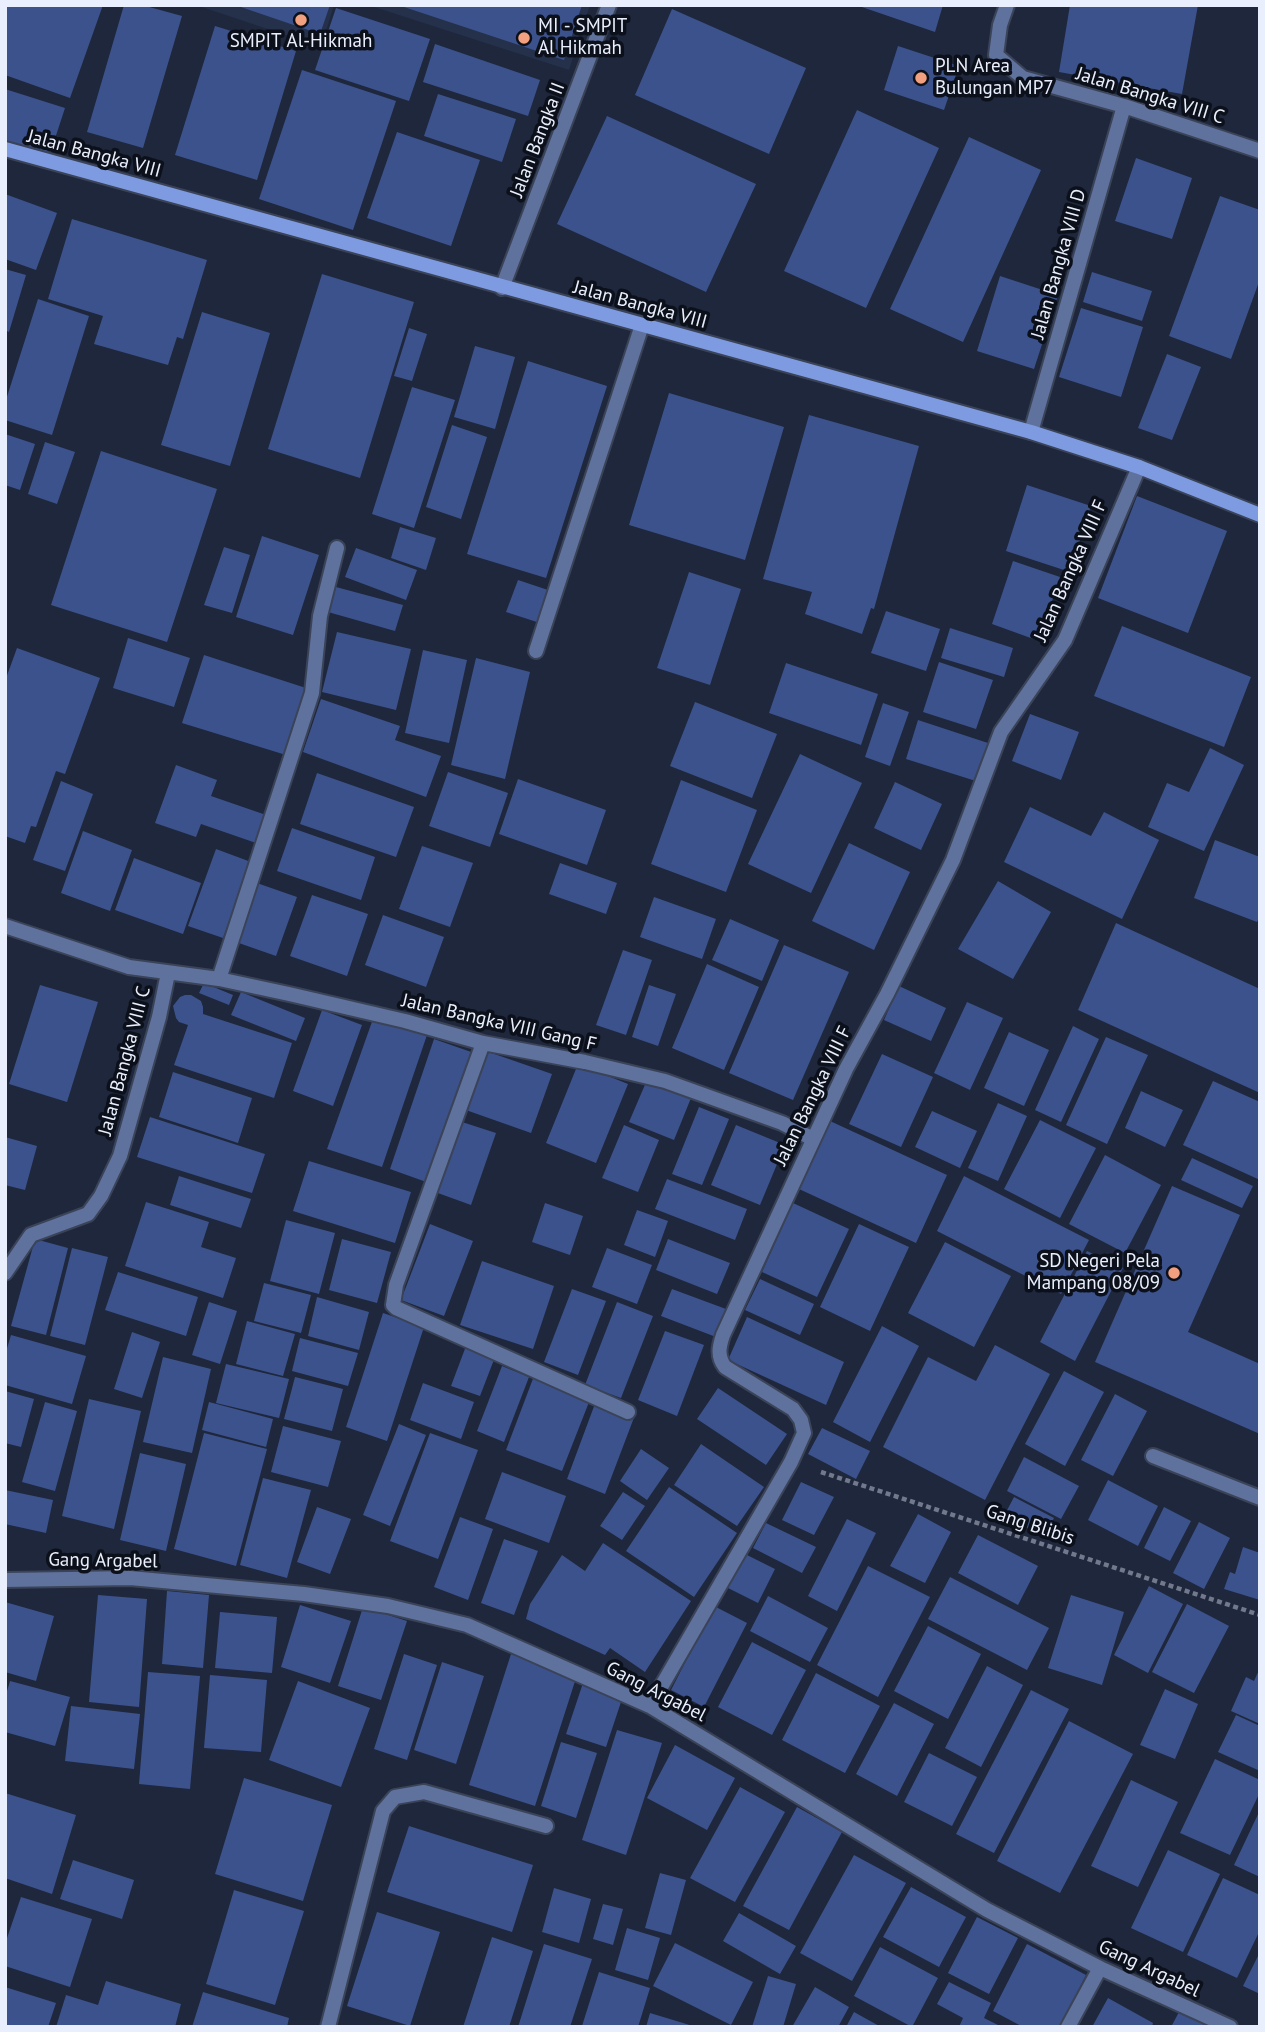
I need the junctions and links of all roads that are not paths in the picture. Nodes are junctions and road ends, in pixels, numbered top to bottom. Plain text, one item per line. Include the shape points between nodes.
1 (609, 5) edge
2 (1007, 5) edge
3 (1124, 106) junction
4 (5, 149) edge
5 (1260, 151) edge
6 (502, 288) junction
7 (642, 325) junction
8 (1031, 432) junction
9 (1139, 467) junction
10 (1260, 515) edge
11 (337, 548) dead end
12 (536, 651) dead end
13 (5, 926) edge
14 (168, 973) junction
15 (219, 979) junction
16 (483, 1043) junction
17 (813, 1139) junction
18 (5, 1273) edge
19 (628, 1412) dead end
20 (1153, 1456) dead end
21 (1260, 1498) edge
22 (5, 1580) edge
23 (650, 1706) junction
24 (546, 1826) dead end
25 (1100, 1968) junction
26 (328, 2027) edge
27 (1068, 2027) edge
28 (1230, 2027) edge

1 - 6 street, Jalan Bangka II
2 - 3 street, Jalan Bangka VIII C via 999,25 996,55 1023,78
3 - 5 street, Jalan Bangka VIII C
3 - 8 street, Jalan Bangka VIII D
4 - 6 street, Jalan Bangka VIII
6 - 7 street, Jalan Bangka VIII
7 - 8 street, Jalan Bangka VIII
7 - 12 street
8 - 9 street, Jalan Bangka VIII
9 - 10 street, Jalan Bangka VIII
9 - 17 street, Jalan Bangka VIII F via 1065,640 1001,732 953,860
11 - 15 street via 320,617 312,692
13 - 14 street, Jalan Bangka VIII C via 129,967
14 - 15 street, Jalan Bangka VIII Gang F
14 - 18 street, Jalan Bangka VIII C via 120,1156 100,1196 89,1214 31,1235
15 - 16 street, Jalan Bangka VIII Gang F
16 - 17 street, Jalan Bangka VIII Gang F via 665,1081 782,1123
16 - 19 street via 396,1285 393,1305
17 - 23 street, Jalan Bangka VIII F via 719,1349 725,1367 793,1409 804,1433 792,1462
20 - 21 street
22 - 23 street, Gang Argabel via 130,1578 388,1606 467,1625
23 - 25 street, Gang Argabel via 987,1910
24 - 26 street via 424,1792 395,1797 383,1811
25 - 27 street
25 - 28 street, Gang Argabel

